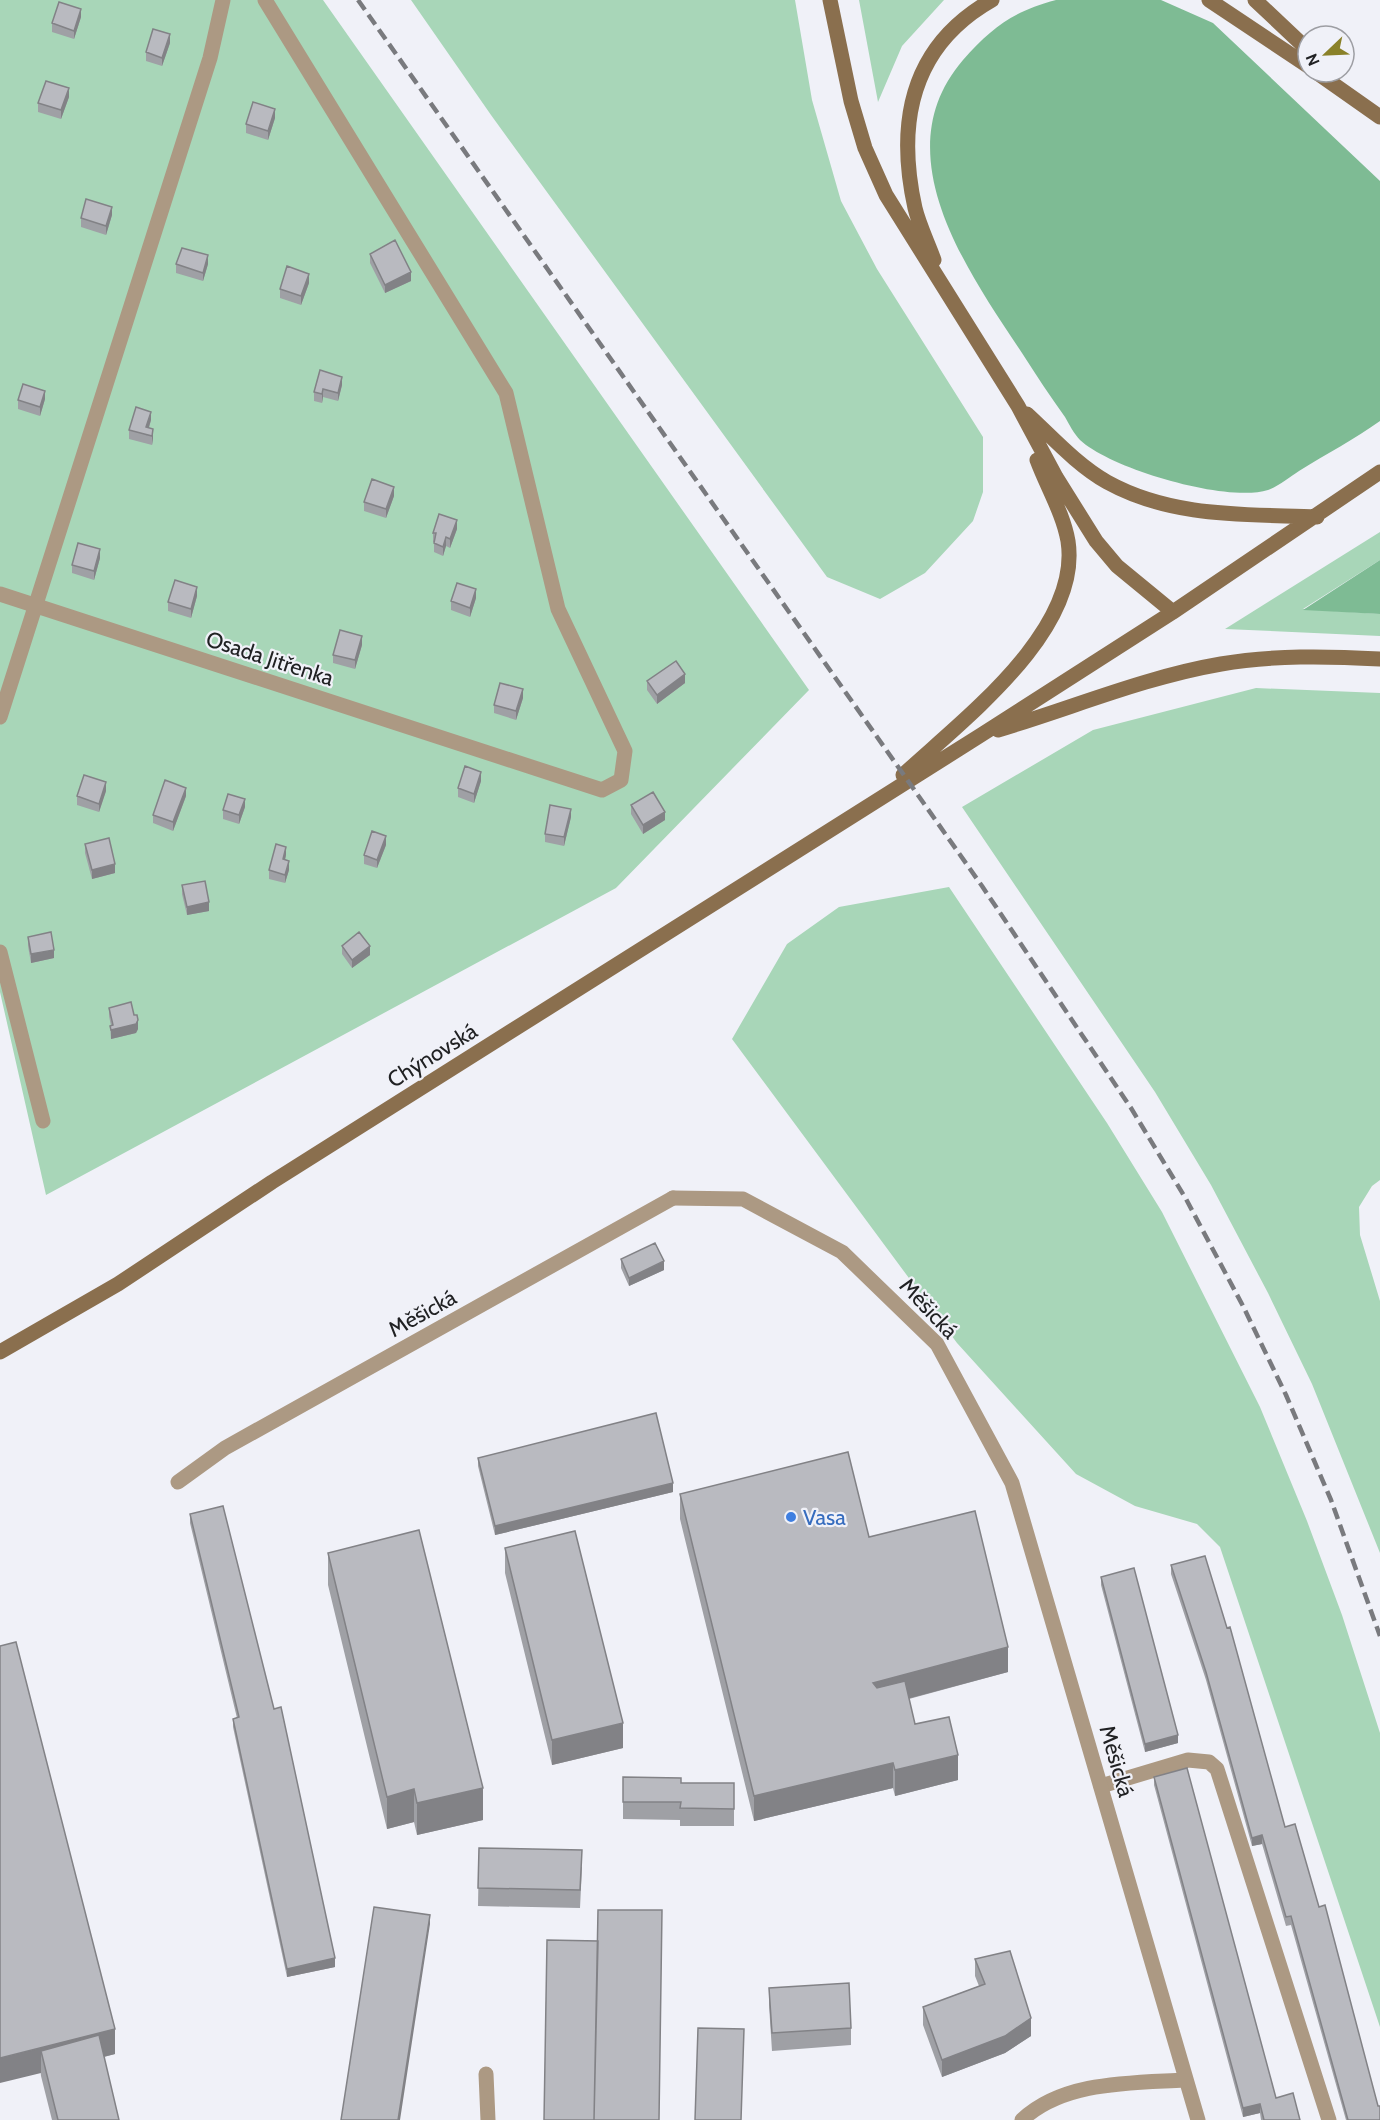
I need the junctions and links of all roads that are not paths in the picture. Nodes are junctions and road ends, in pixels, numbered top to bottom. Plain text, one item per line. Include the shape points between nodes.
1 (223, 0) edge
2 (264, 0) edge
3 (830, 0) edge
4 (992, 0) edge
5 (1209, 0) edge
6 (1255, 0) edge
7 (1296, 39) edge
8 (1296, 58) edge
9 (1333, 84) edge
10 (1345, 84) edge
11 (1380, 117) edge
12 (943, 282) junction
13 (1018, 406) junction
14 (1380, 472) edge
15 (1317, 517) junction
16 (0, 594) edge
17 (35, 605) junction
18 (1173, 612) junction
19 (1380, 660) edge
20 (0, 717) edge
21 (981, 735) junction
22 (879, 798) junction
23 (0, 952) edge
24 (43, 1121) dead end
25 (3, 1354) edge
26 (178, 1482) dead end
27 (1101, 1785) junction
28 (486, 2074) dead end
29 (1184, 2080) junction
30 (488, 2120) edge
31 (1022, 2120) edge
32 (1198, 2120) edge
33 (1329, 2120) edge

1 - 17 street via 210,58
2 - 17 street, Osada Jitřenka via 506,393 558,609 625,751 621,780 602,790
3 - 12 main road via 865,148 886,195
4 - 12 main road via 953,30 937,50 913,93 907,118 908,168 915,210
5 - 8 main road
6 - 7 main road
9 - 11 main road
10 - 11 main road
12 - 13 main road
13 - 15 main road via 1106,481 1141,497 1207,513
13 - 18 main road via 1096,541 1117,566
13 - 22 main road via 1063,522 1068,542 1066,581 1050,621 1023,661
14 - 15 main road
15 - 18 main road
16 - 17 street, Osada Jitřenka
17 - 20 street
18 - 21 main road
19 - 21 main road via 1298,657 1219,664
21 - 22 main road
22 - 25 main road, Chýnovská
23 - 24 street
26 - 27 street, Měšická via 225,1448 673,1198 743,1199 842,1252 937,1344 1012,1483
27 - 29 street, Měšická
27 - 33 street via 1188,1760 1209,1762 1217,1769
28 - 30 street
29 - 31 street via 1114,2084 1070,2094 1033,2109
29 - 32 street, Měšická

